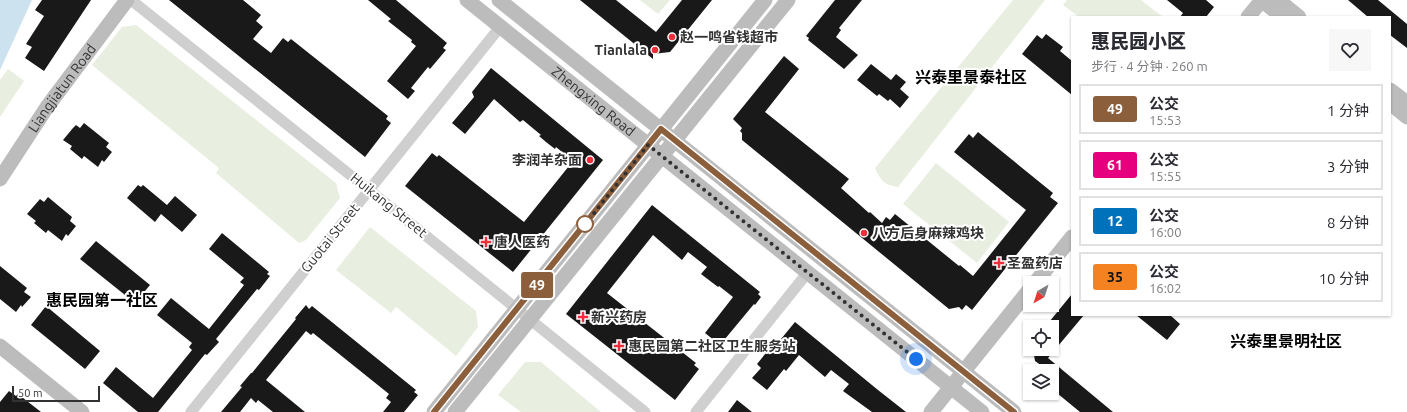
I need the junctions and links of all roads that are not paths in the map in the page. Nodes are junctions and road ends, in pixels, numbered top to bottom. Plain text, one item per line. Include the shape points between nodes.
1 (127, 0) edge
2 (131, 0) edge
3 (467, 0) edge
4 (499, 0) edge
5 (765, 0) edge
6 (788, 0) edge
7 (1262, 0) edge
8 (1278, 0) edge
9 (1249, 16) edge
10 (1282, 16) edge
11 (1298, 16) edge
12 (500, 27) junction
13 (1391, 91) edge
14 (1391, 104) edge
15 (1407, 104) edge
16 (1407, 117) edge
17 (661, 129) junction
18 (675, 140) junction
19 (648, 145) junction
20 (661, 156) junction
21 (0, 179) edge
22 (370, 190) junction
23 (1071, 238) edge
24 (808, 272) junction
25 (1041, 276) edge
26 (1023, 298) edge
27 (517, 310) junction
28 (529, 319) junction
29 (0, 346) edge
30 (964, 372) junction
31 (951, 387) junction
32 (82, 412) edge
33 (191, 412) edge
34 (434, 412) edge
35 (455, 412) edge
36 (645, 412) edge
37 (696, 412) edge
38 (931, 412) edge
39 (982, 412) edge
40 (1014, 412) edge

1 - 21 main road, Liangjiatun Road via 47,107
2 - 22 street, Huikang Street
3 - 12 main road, Zhengxing Road
4 - 17 main road, Zhengxing Road
5 - 17 main road
6 - 18 main road
7 - 9 main road
7 - 10 main road
8 - 11 main road
12 - 19 main road, Zhengxing Road
12 - 22 street, Guotai Street
13 - 15 main road
14 - 16 main road
17 - 18 main road, Zhengxing Road
17 - 19 main road
18 - 20 main road
18 - 30 main road, Zhengxing Road
19 - 20 main road, Zhengxing Road
19 - 27 main road
20 - 24 main road, Zhengxing Road
20 - 28 main road
22 - 27 street, Huikang Street
22 - 33 street, Guotai Street
23 - 25 main road
24 - 31 main road, Zhengxing Road
24 - 37 street
26 - 30 main road
27 - 28 street, Huikang Street
27 - 34 main road
28 - 35 main road
28 - 36 street, Huikang Street
29 - 32 main road
30 - 31 main road
30 - 40 main road, Zhengxing Road
31 - 38 main road
31 - 39 main road, Zhengxing Road

